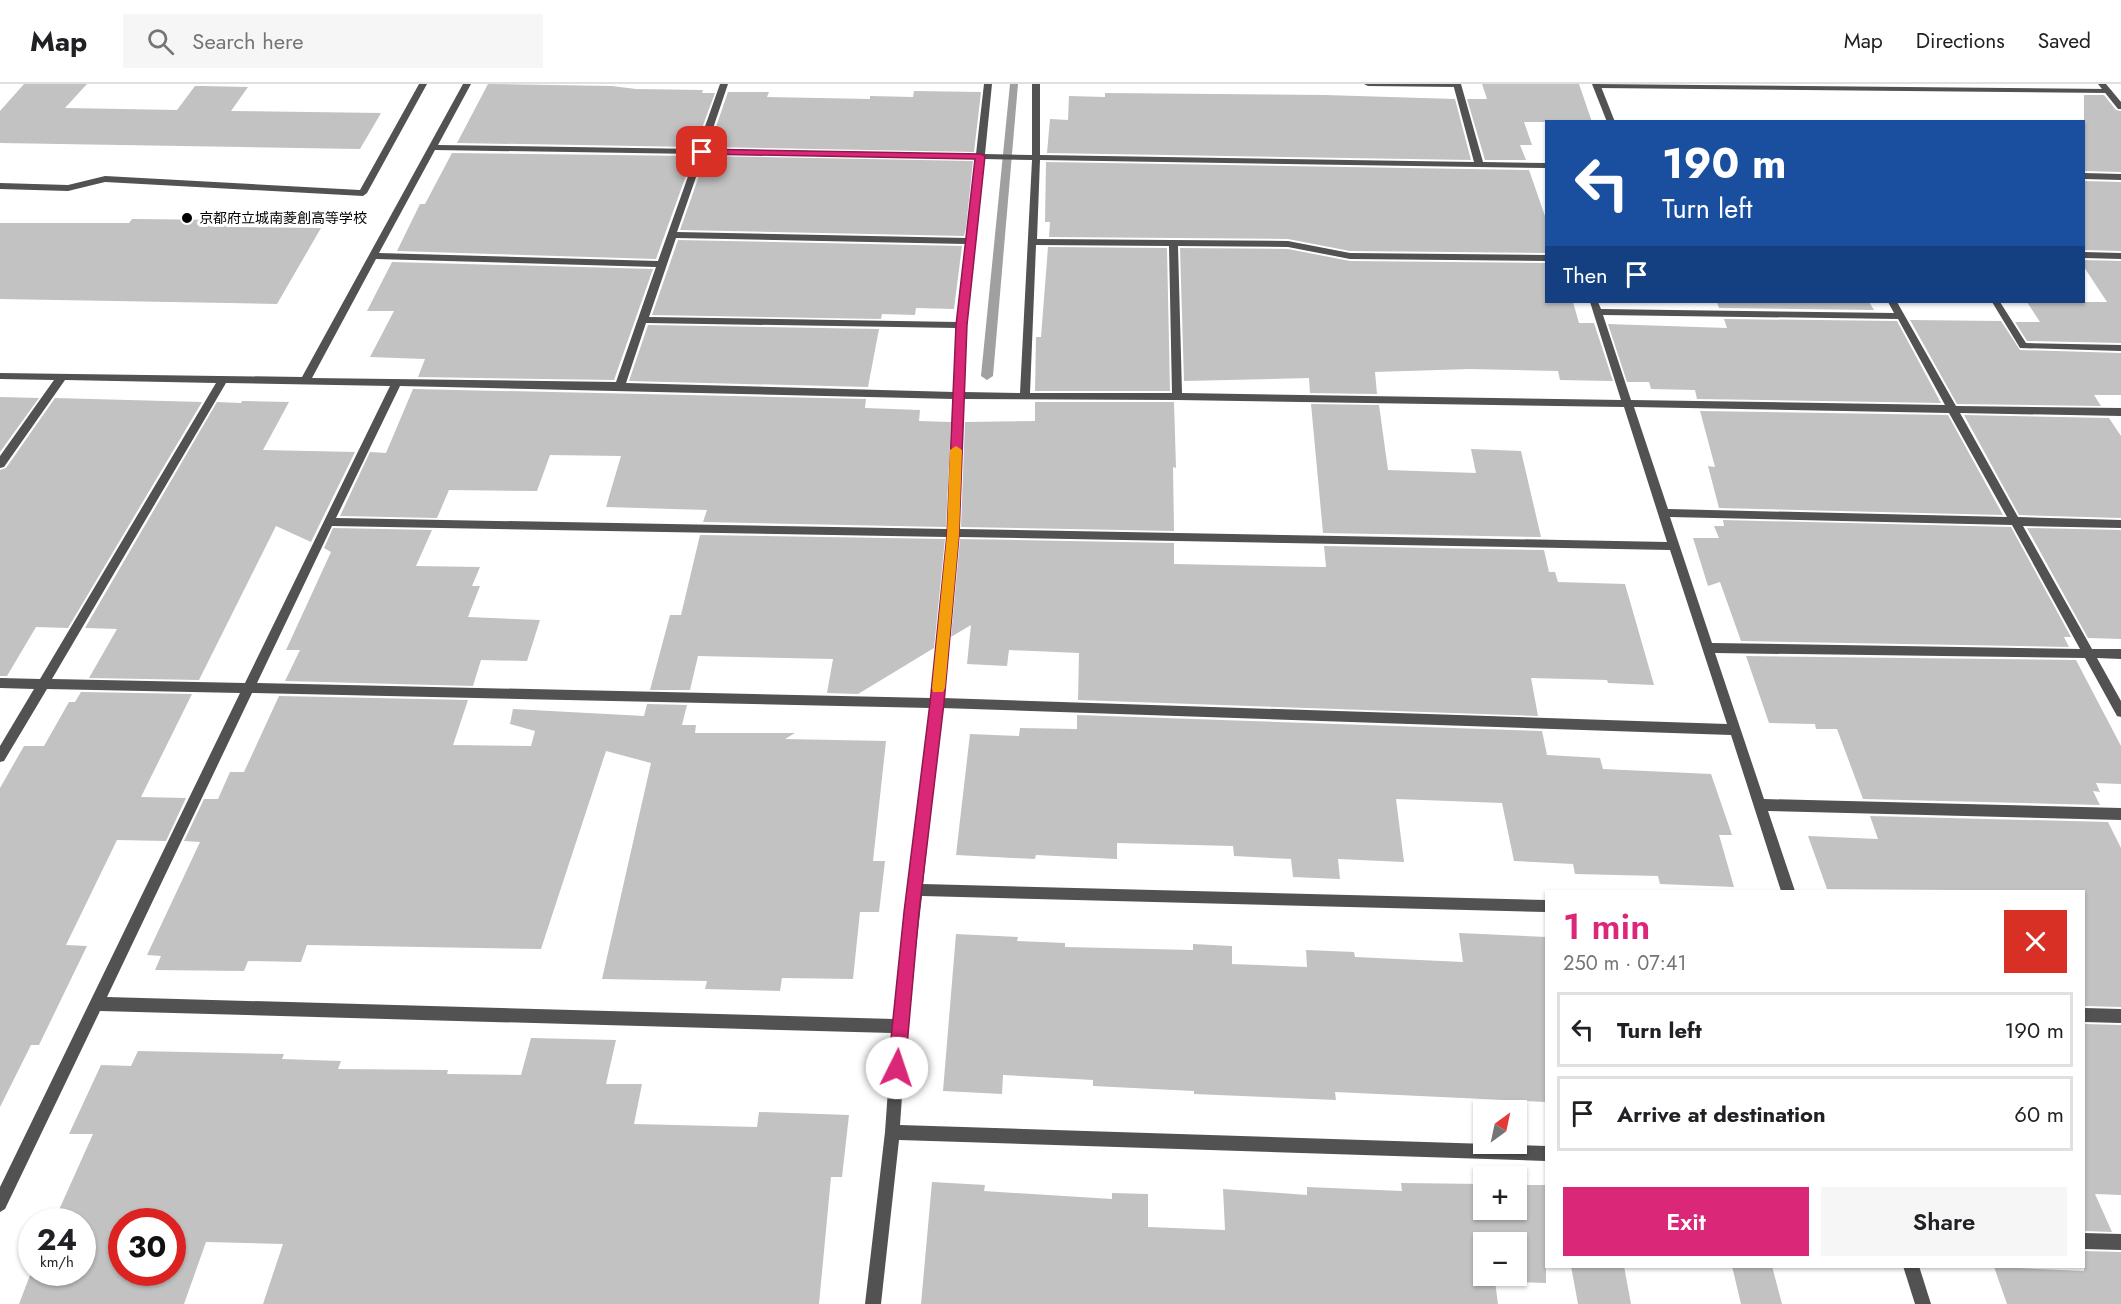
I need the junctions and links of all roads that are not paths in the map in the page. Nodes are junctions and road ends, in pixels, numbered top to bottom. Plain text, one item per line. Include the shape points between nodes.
1 (423, 84) edge
2 (467, 84) edge
3 (724, 84) edge
4 (988, 84) edge
5 (1036, 84) edge
6 (1368, 84) edge
7 (1457, 85) edge
8 (1597, 85) edge
9 (2105, 88) edge
10 (2121, 106) edge
11 (1610, 120) edge
12 (433, 147) junction
13 (702, 152) junction
14 (981, 156) junction
15 (1036, 157) junction
16 (1479, 165) junction
17 (1545, 166) edge
18 (2085, 176) edge
19 (2120, 178) edge
20 (0, 186) edge
21 (672, 235) junction
22 (971, 241) junction
23 (1030, 242) junction
24 (1173, 242) junction
25 (2085, 255) edge
26 (373, 256) junction
27 (2121, 256) edge
28 (1545, 258) edge
29 (662, 264) junction
30 (1894, 303) edge
31 (1997, 303) edge
32 (1596, 307) edge
33 (1902, 316) junction
34 (643, 320) junction
35 (962, 325) junction
36 (2121, 348) edge
37 (0, 376) edge
38 (62, 377) junction
39 (222, 380) junction
40 (305, 381) junction
41 (396, 382) junction
42 (620, 386) junction
43 (958, 396) junction
44 (1177, 396) junction
45 (1025, 397) junction
46 (1628, 403) junction
47 (1953, 409) junction
48 (2121, 412) edge
49 (0, 464) edge
50 (1664, 513) junction
51 (328, 522) junction
52 (2016, 522) junction
53 (2121, 524) edge
54 (953, 535) junction
55 (1675, 546) junction
56 (1708, 648) junction
57 (2089, 654) junction
58 (2121, 654) edge
59 (0, 683) edge
60 (44, 684) junction
61 (248, 689) junction
62 (937, 703) junction
63 (2121, 712) edge
64 (1735, 730) junction
65 (0, 757) edge
66 (1760, 805) junction
67 (2121, 814) edge
68 (914, 890) junction
69 (1788, 890) edge
70 (1545, 906) edge
71 (96, 1004) junction
72 (2085, 1015) edge
73 (2121, 1016) edge
74 (900, 1026) junction
75 (892, 1132) junction
76 (1545, 1154) edge
77 (0, 1204) edge
78 (2085, 1240) edge
79 (2121, 1242) edge
80 (1912, 1268) edge
81 (873, 1304) edge
82 (1923, 1304) edge

1 - 20 street via 363,193 105,179 68,188
2 - 12 street
3 - 13 street
4 - 14 street
5 - 15 street
6 - 7 street
7 - 16 street
8 - 9 street
8 - 11 street
9 - 10 street
12 - 13 street
12 - 26 street
13 - 14 street
13 - 21 street
14 - 15 street
14 - 22 street
15 - 16 street
15 - 23 street
16 - 17 street
18 - 19 street
21 - 22 street
21 - 29 street
22 - 35 street
23 - 24 street
23 - 45 street
24 - 28 street via 1288,244 1350,256
24 - 44 street
25 - 27 street
26 - 29 street
26 - 40 street
29 - 34 street
30 - 33 street
31 - 36 street via 2023,346
32 - 33 street
32 - 46 street
33 - 47 street
34 - 35 street
34 - 42 street
35 - 43 street
37 - 38 street
38 - 39 street
38 - 49 street
39 - 40 street
39 - 60 street
40 - 41 street
41 - 42 street
41 - 51 street
42 - 43 street
43 - 45 street
43 - 54 street
44 - 45 street
44 - 46 street
46 - 47 street
46 - 50 street
47 - 48 street
47 - 52 street
50 - 52 street
50 - 55 street
51 - 54 street
51 - 61 street
52 - 53 street
52 - 57 street
54 - 55 street
54 - 62 street
55 - 56 street
56 - 57 street
56 - 64 street
57 - 58 street
57 - 63 street
59 - 60 street
60 - 61 street
60 - 65 street
61 - 62 street
61 - 71 street
62 - 64 street
62 - 68 street
64 - 66 street
66 - 67 street
66 - 69 street
68 - 70 street
68 - 74 street
71 - 74 street
71 - 77 street
72 - 73 street
74 - 75 street
75 - 76 street
75 - 81 street
78 - 79 street
80 - 82 street

